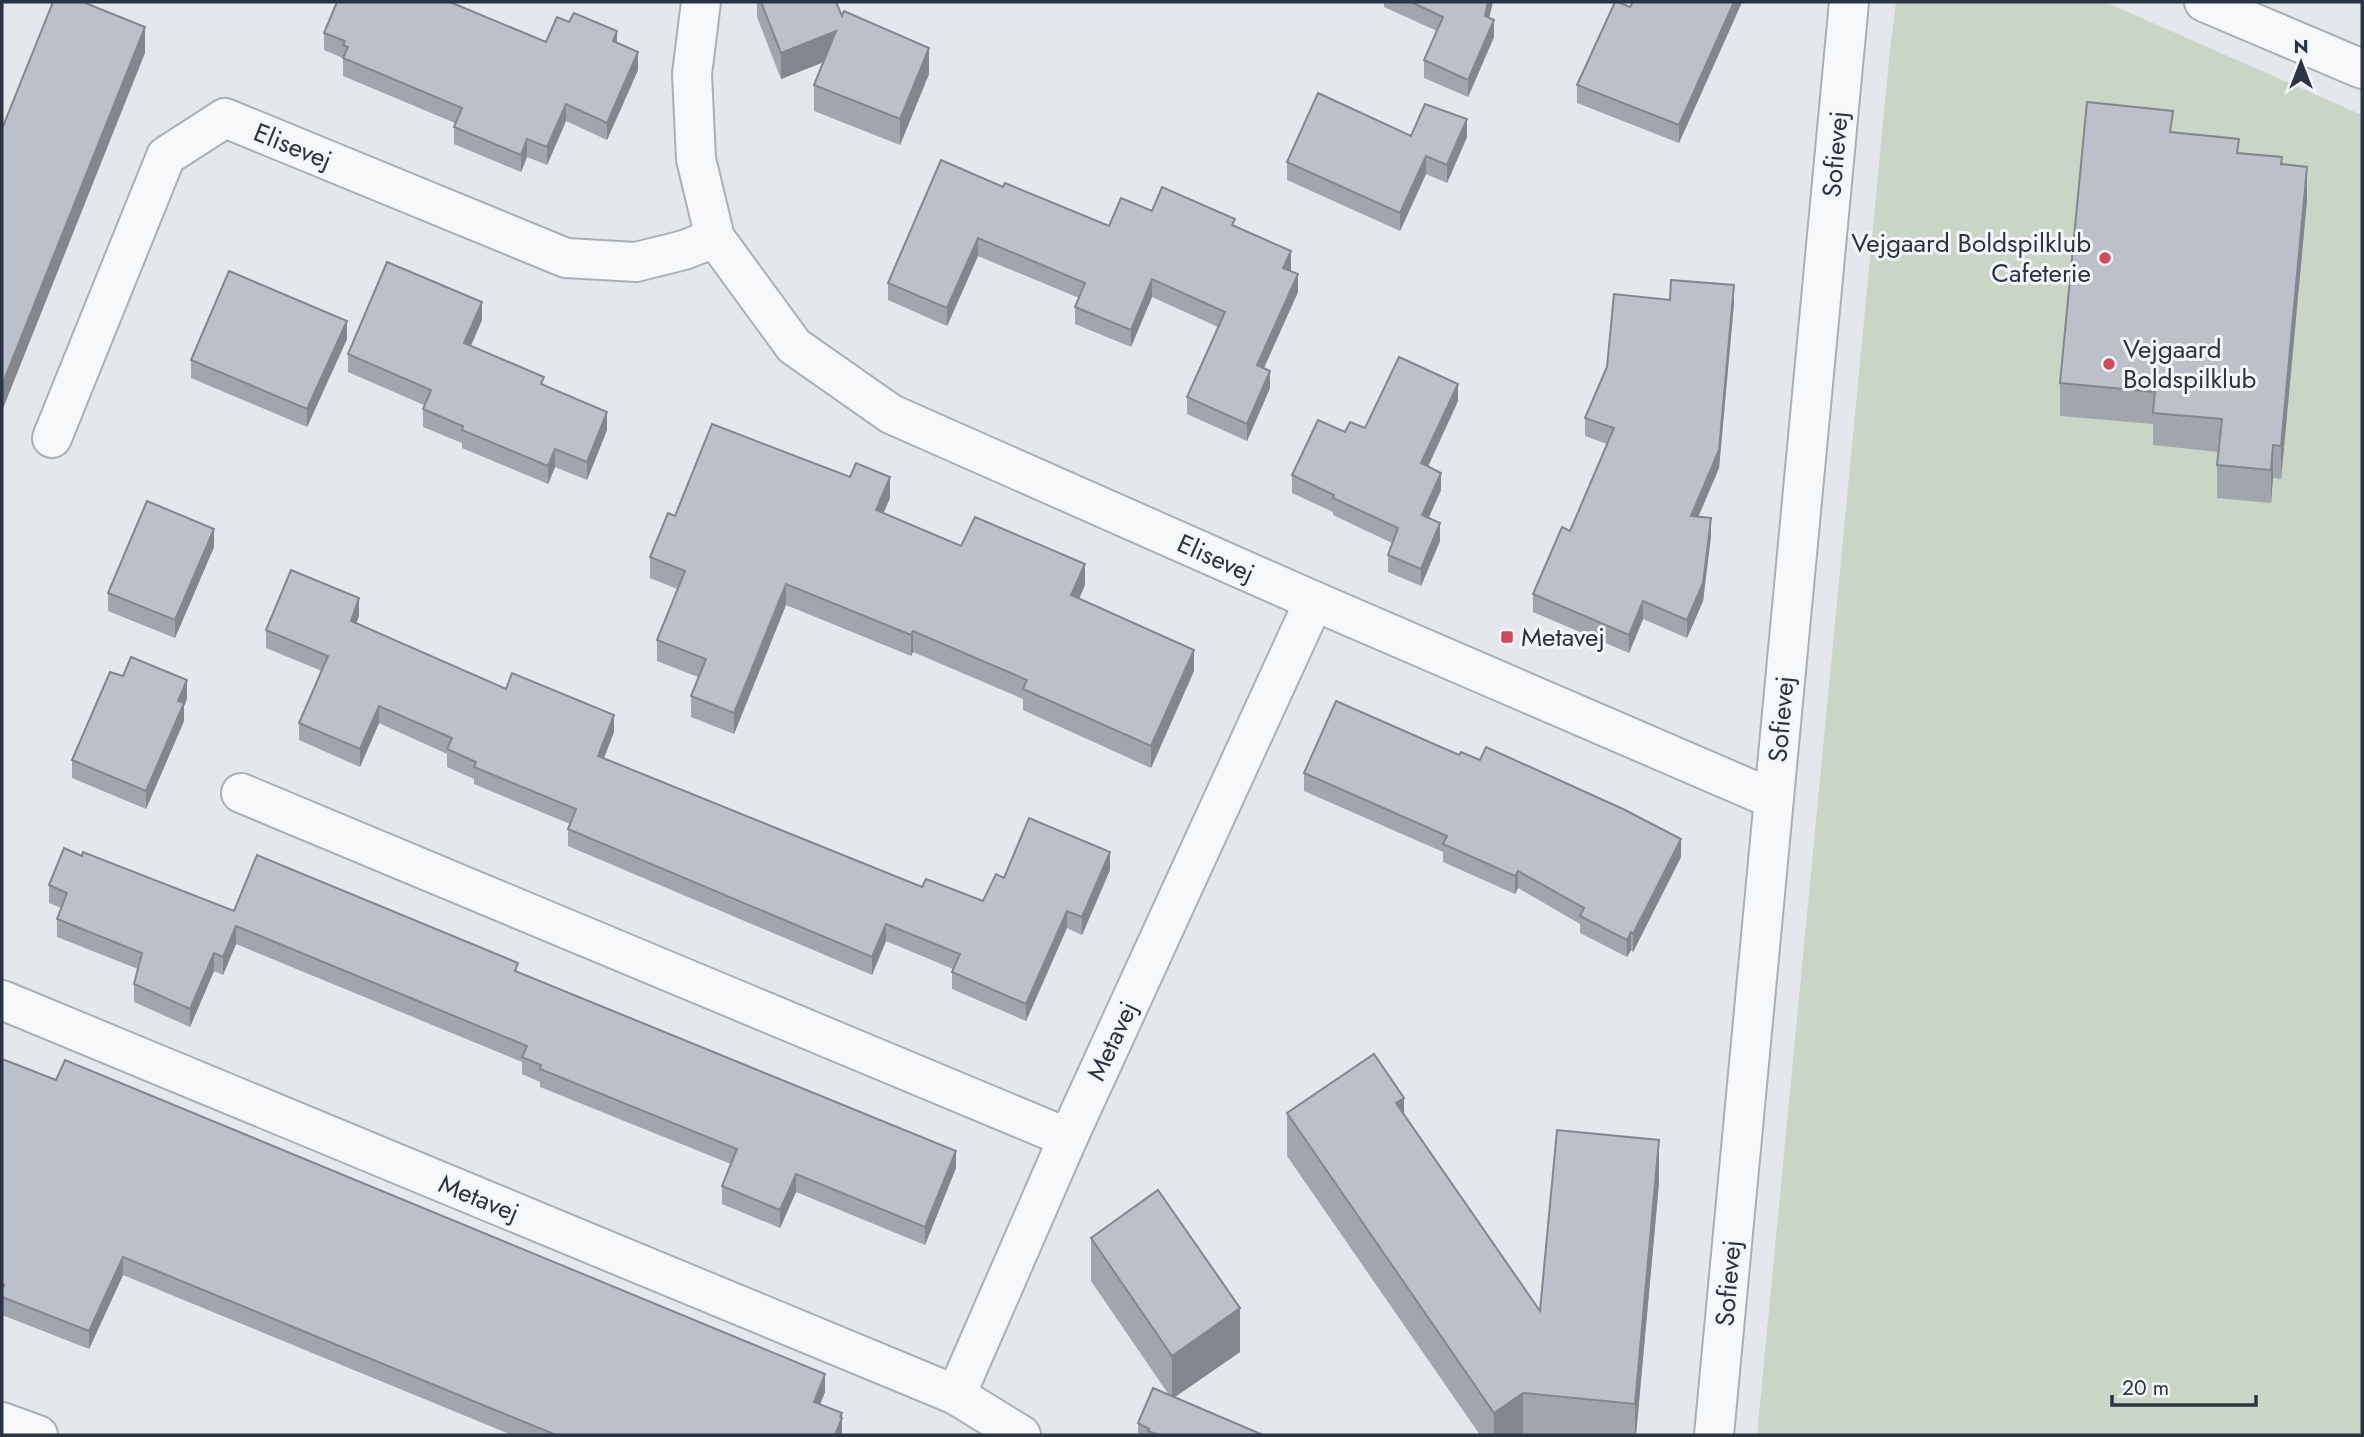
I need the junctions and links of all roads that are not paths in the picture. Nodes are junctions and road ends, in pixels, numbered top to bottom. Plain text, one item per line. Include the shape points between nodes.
1 (701, 2) edge
2 (1849, 2) edge
3 (2204, 2) edge
4 (2362, 69) edge
5 (715, 238) junction
6 (52, 438) dead end
7 (1314, 601) junction
8 (241, 793) dead end
9 (1773, 799) junction
10 (2, 1000) edge
11 (1068, 1138) junction
12 (956, 1395) junction
13 (2, 1422) edge
14 (38, 1435) edge
15 (1021, 1435) edge
16 (1714, 1435) edge

1 - 5 street, Elisevej via 692,74 696,159
2 - 9 street, Sofievej
3 - 4 street
5 - 6 street, Elisevej via 636,262 565,258 225,118 166,156
5 - 7 street, Elisevej via 794,346 891,414
7 - 9 street, Elisevej
7 - 11 street, Metavej
8 - 11 street
9 - 16 street, Sofievej
10 - 12 street, Metavej
11 - 12 street, Metavej
12 - 15 street, Metavej
13 - 14 street

